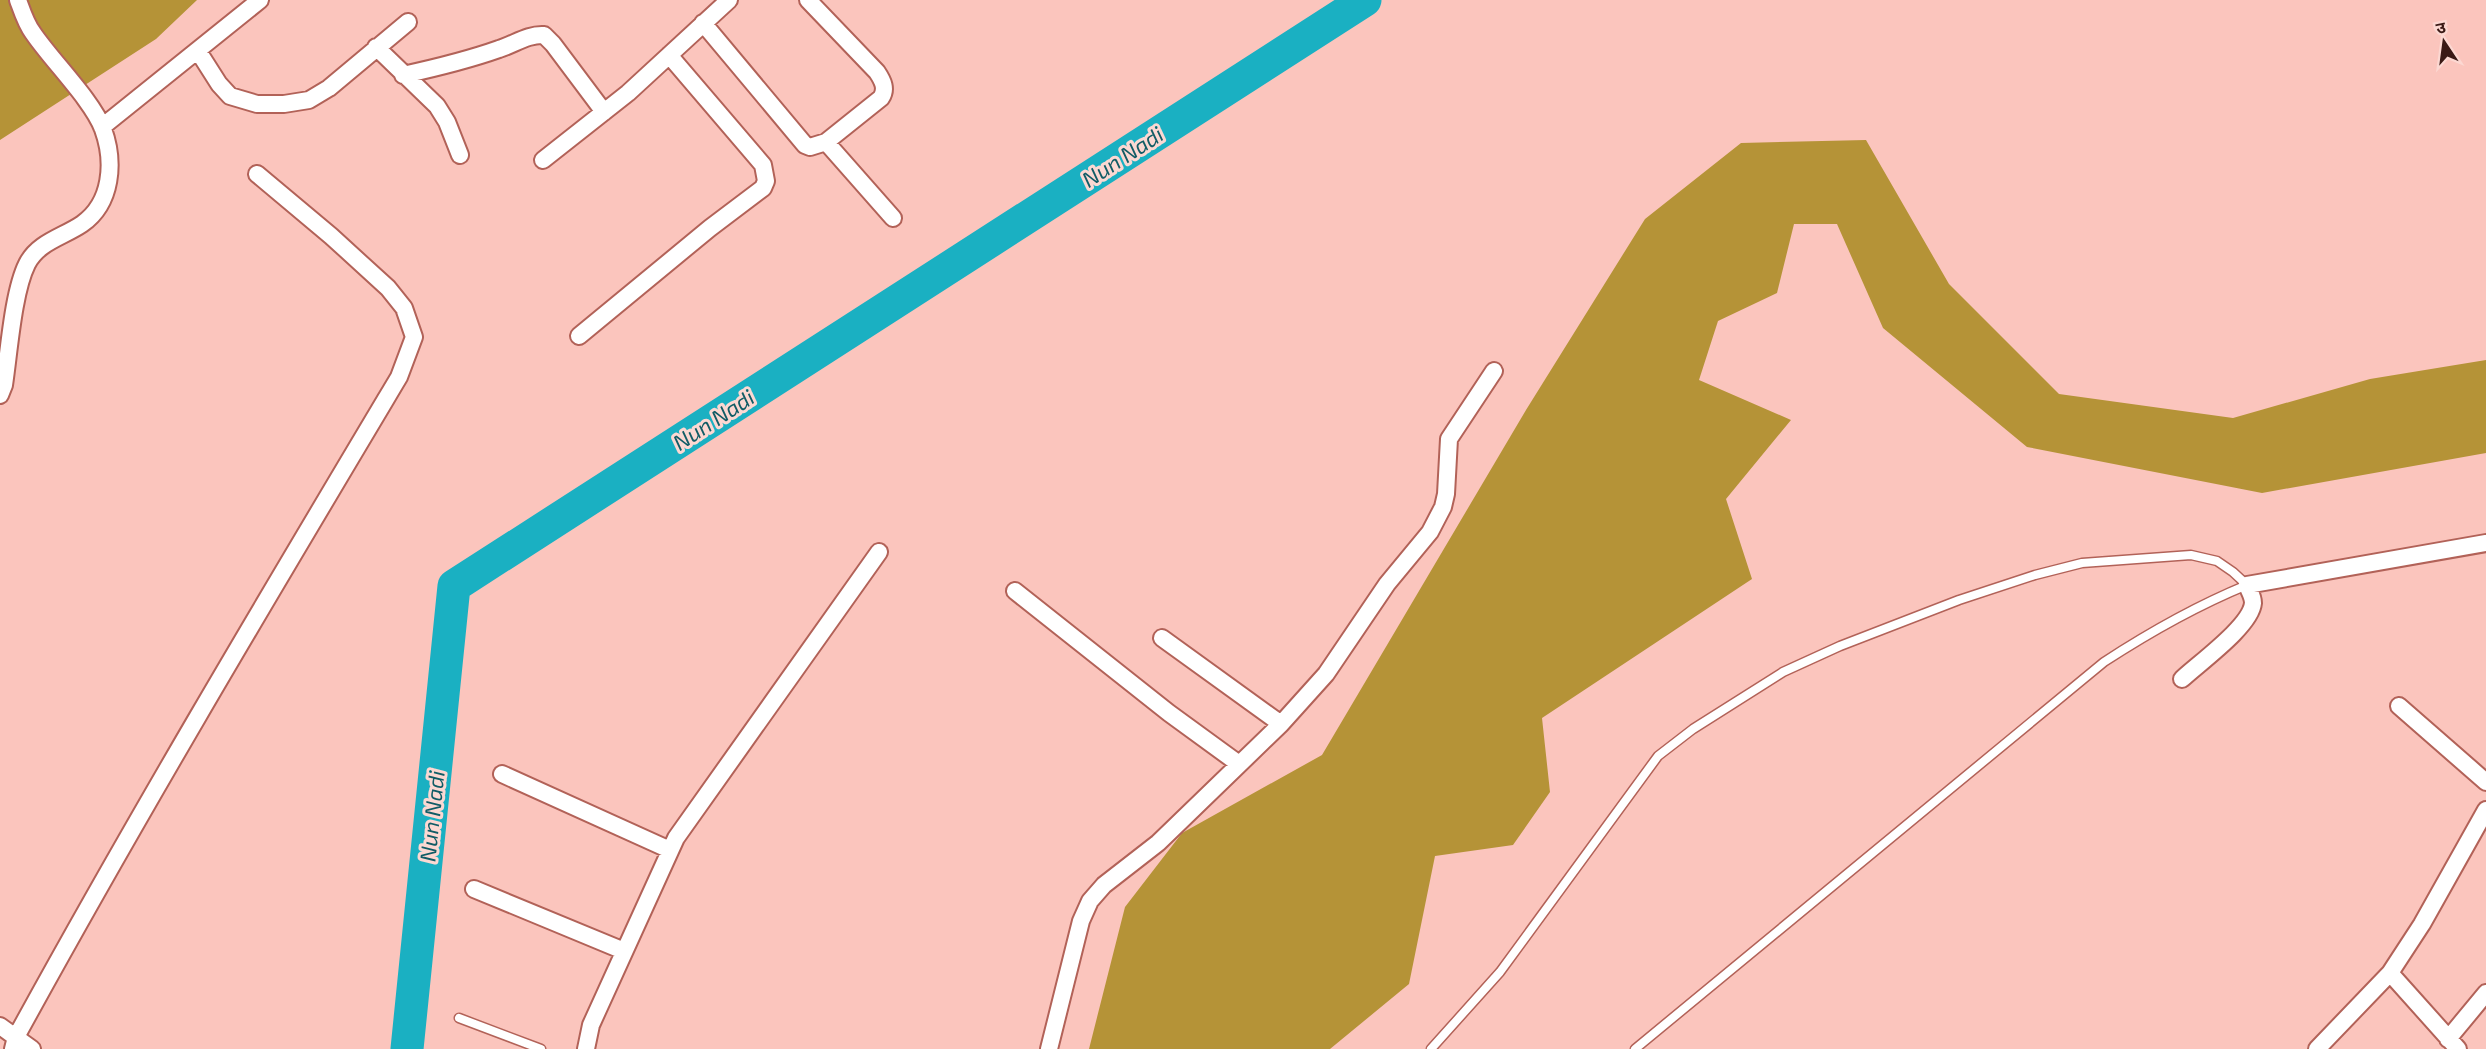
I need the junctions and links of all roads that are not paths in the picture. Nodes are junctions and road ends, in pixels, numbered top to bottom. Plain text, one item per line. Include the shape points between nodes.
1 (18, 0) edge
2 (260, 0) edge
3 (729, 0) edge
4 (808, 0) edge
5 (408, 22) dead end
6 (703, 23) junction
7 (376, 47) junction
8 (198, 51) junction
9 (669, 55) junction
10 (403, 75) junction
11 (604, 112) junction
12 (102, 127) junction
13 (826, 142) junction
14 (460, 155) dead end
15 (543, 160) dead end
16 (257, 174) dead end
17 (893, 218) dead end
18 (579, 336) dead end
19 (1494, 371) dead end
20 (0, 395) edge
21 (2486, 543) edge
22 (879, 552) dead end
23 (2247, 585) junction
24 (1015, 591) dead end
25 (1162, 638) dead end
26 (2182, 679) dead end
27 (2399, 706) dead end
28 (1281, 724) junction
29 (1239, 764) junction
30 (502, 774) dead end
31 (2486, 782) edge
32 (2486, 810) edge
33 (670, 850) junction
34 (474, 889) dead end
35 (624, 951) junction
36 (2390, 973) junction
37 (2486, 993) edge
38 (459, 1018) dead end
39 (0, 1026) edge
40 (15, 1043) edge
41 (2453, 1044) edge
42 (32, 1049) edge
43 (541, 1049) edge
44 (586, 1049) edge
45 (1048, 1049) edge
46 (1431, 1049) edge
47 (1635, 1049) edge
48 (2317, 1049) edge

1 - 12 street via 31,31
2 - 8 street
3 - 6 street
4 - 13 street via 883,81 881,98
5 - 7 street
6 - 9 street
6 - 13 street via 805,145
7 - 8 street via 329,88 309,100 284,104 258,104 230,96
7 - 10 street
8 - 12 street
9 - 11 street
9 - 18 street via 763,165 766,181 763,188
10 - 11 street via 501,49 534,34 544,35
10 - 14 street via 437,106
11 - 15 street
12 - 20 street via 110,151 111,175 103,197 95,213 39,248 28,262 20,281
13 - 17 street
16 - 40 street via 388,288 404,308 414,337 399,377 84,914
19 - 28 street via 1449,439 1446,494 1430,532 1387,584 1326,674
21 - 23 street
22 - 33 street
23 - 26 street via 2252,596 2250,614
23 - 46 lane via 2217,561 2191,555 2082,563 1959,600 1783,672 1658,756 1500,972
23 - 47 lane via 2201,604 2104,662
24 - 29 street
25 - 28 street
27 - 31 street
28 - 29 street
29 - 45 street via 1158,843 1104,885 1090,901 1078,932
30 - 33 street
32 - 36 street
33 - 35 street
34 - 35 street
35 - 44 street via 591,1025
36 - 41 street
36 - 48 street
37 - 41 street
38 - 43 lane
39 - 40 street
40 - 42 street

